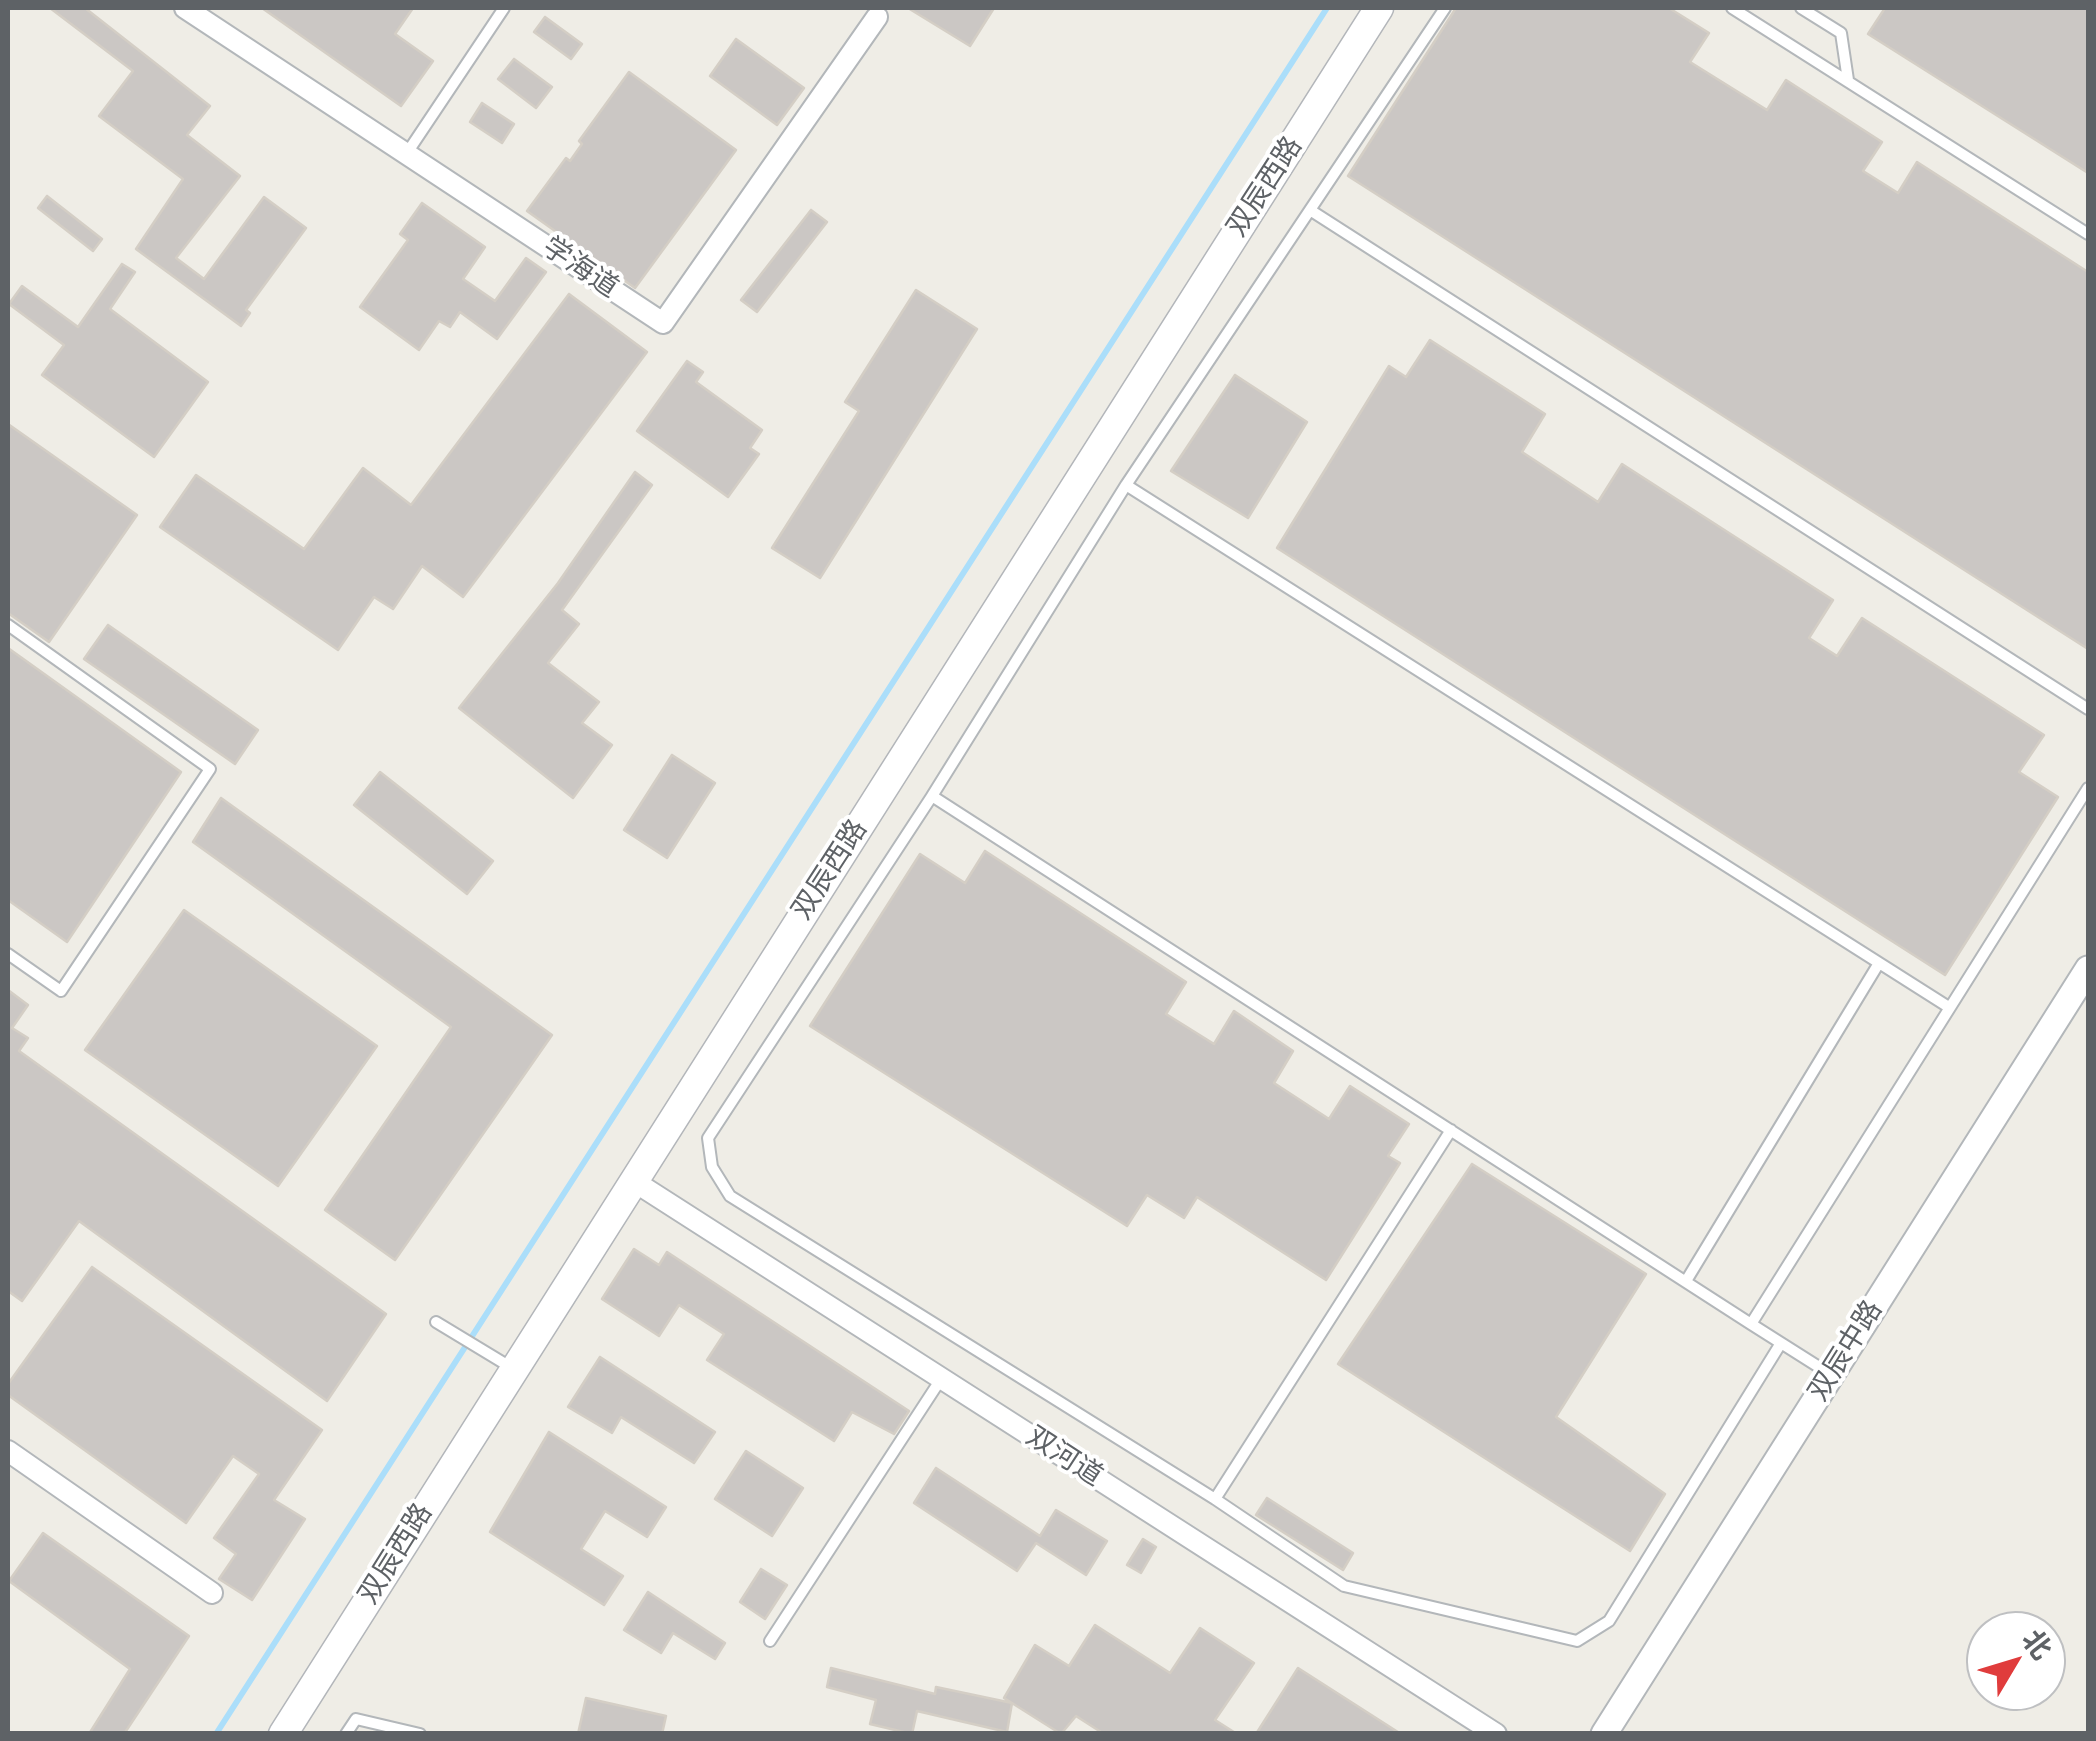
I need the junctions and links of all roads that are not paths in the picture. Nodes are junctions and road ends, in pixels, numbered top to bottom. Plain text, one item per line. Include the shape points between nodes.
1 (185, 8) edge
2 (504, 8) edge
3 (1380, 8) edge
4 (1445, 8) edge
5 (1732, 8) edge
6 (1801, 8) edge
7 (877, 17) dead end
8 (1848, 80) junction
9 (407, 154) junction
10 (1310, 210) junction
11 (2088, 234) edge
12 (1126, 485) junction
13 (8, 626) edge
14 (2088, 709) edge
15 (2088, 788) edge
16 (932, 796) junction
17 (8, 954) edge
18 (1879, 963) junction
19 (2088, 969) edge
20 (1947, 1006) junction
21 (1451, 1130) junction
22 (632, 1180) junction
23 (1686, 1281) junction
24 (436, 1322) dead end
25 (1751, 1324) junction
26 (1781, 1343) junction
27 (513, 1369) junction
28 (1831, 1375) junction
29 (941, 1379) junction
30 (8, 1452) edge
31 (1215, 1499) junction
32 (212, 1593) dead end
33 (770, 1641) dead end
34 (282, 1734) edge
35 (346, 1734) edge
36 (420, 1734) edge
37 (1496, 1734) edge
38 (1604, 1734) edge

1 - 9 street, 学海道
2 - 9 lane
3 - 22 main road, 双辰西路
4 - 10 lane
5 - 8 lane
6 - 8 lane via 1841,33
7 - 9 street, 学海道 via 663,323
8 - 11 lane
10 - 12 lane
10 - 14 lane
12 - 16 lane
12 - 18 lane
13 - 17 lane via 210,769 60,992
15 - 20 lane
16 - 21 lane
16 - 31 lane via 708,1138 712,1167 730,1196
18 - 20 lane
18 - 23 lane
19 - 28 street, 双辰中路
20 - 25 lane
21 - 23 lane
21 - 31 lane
22 - 27 main road, 双辰西路
22 - 29 street, 双河道
23 - 25 lane
24 - 27 lane
25 - 26 lane
26 - 28 lane
26 - 31 lane via 1608,1621 1577,1641 1344,1586
27 - 34 main road, 双辰西路
28 - 38 street, 双辰中路
29 - 33 lane
29 - 37 street, 双河道
30 - 32 street
35 - 36 lane via 356,1719

